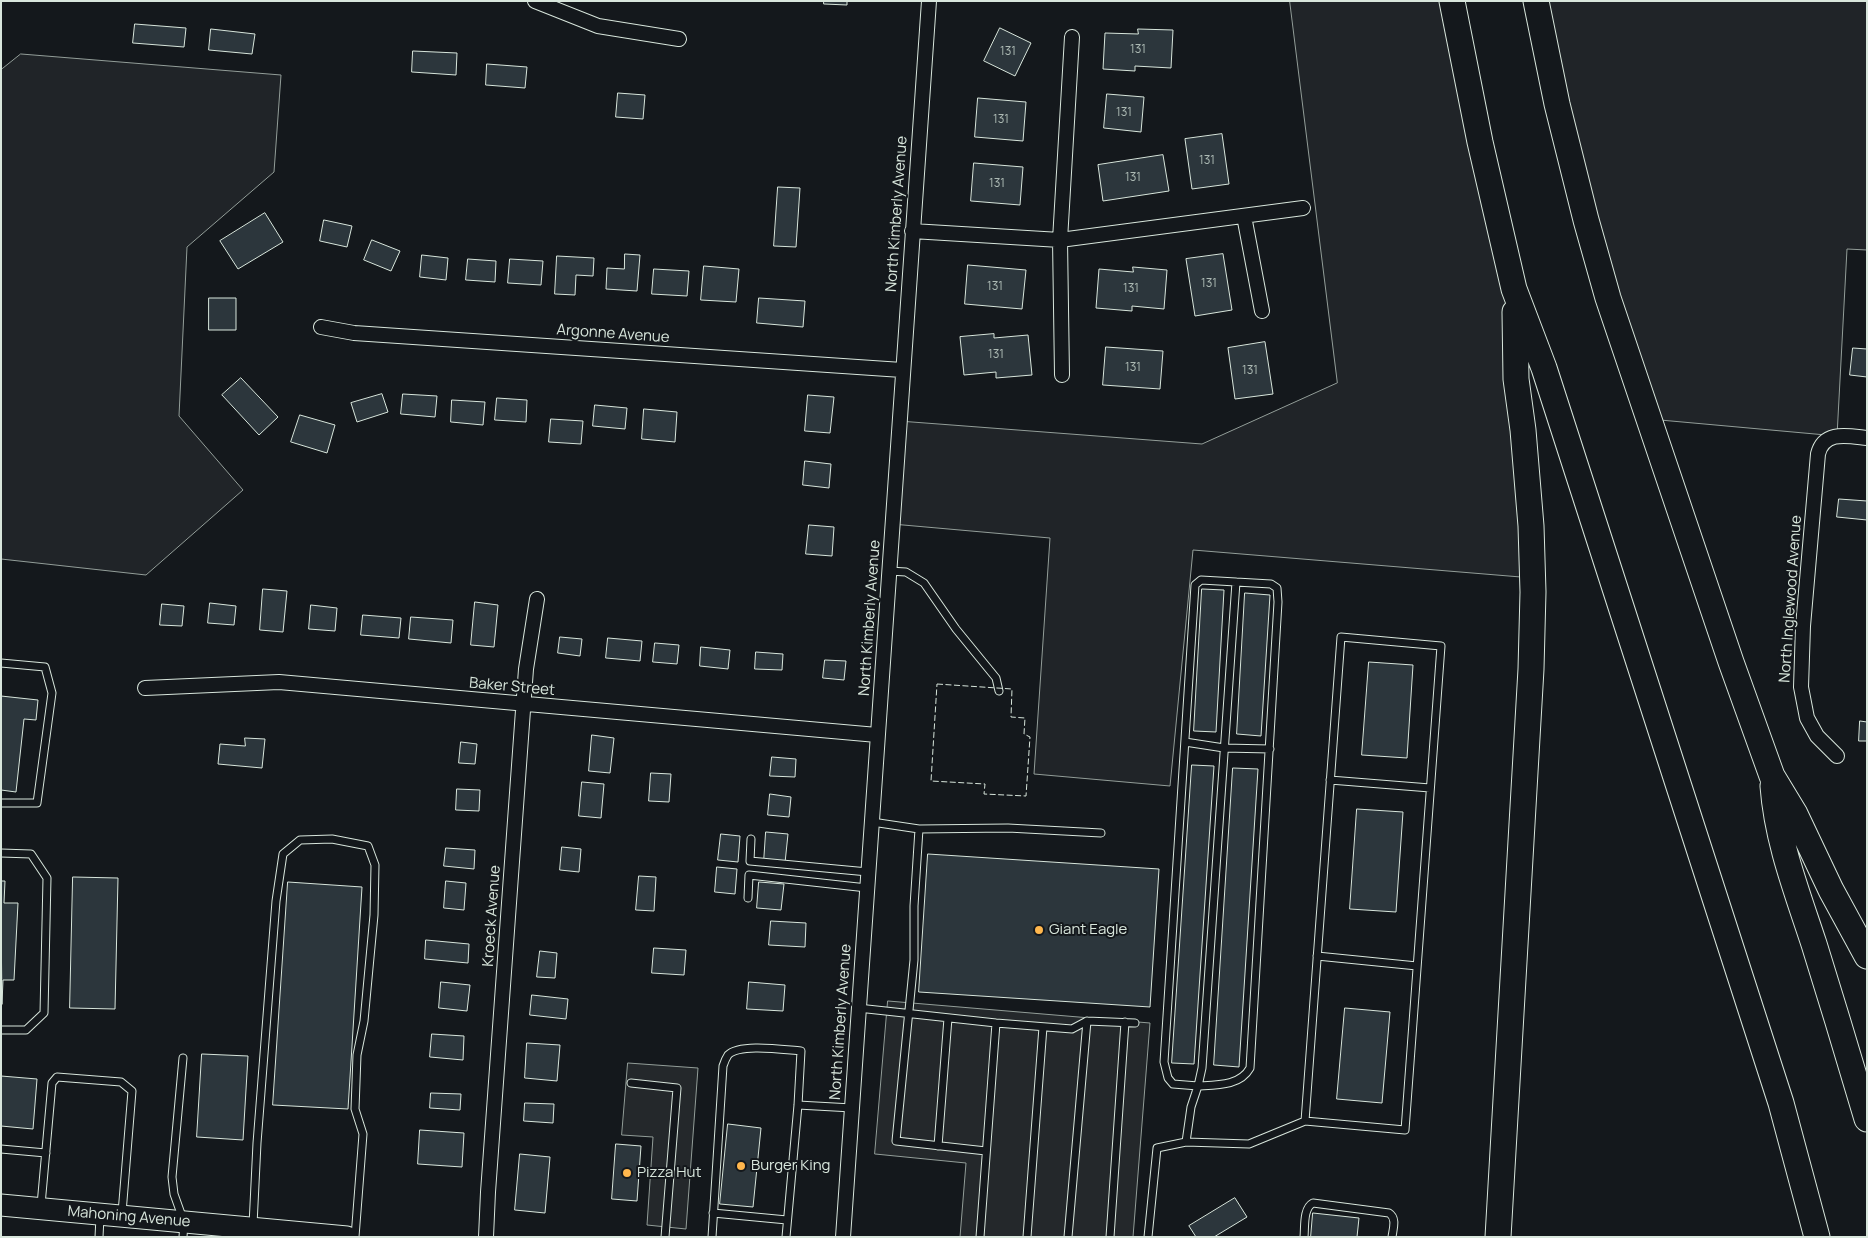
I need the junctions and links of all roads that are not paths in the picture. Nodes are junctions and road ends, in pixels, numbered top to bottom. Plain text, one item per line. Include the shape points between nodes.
1 (536, 1) edge
2 (929, 1) edge
3 (1452, 1) edge
4 (1536, 1) edge
5 (1072, 37) dead end
6 (679, 38) dead end
7 (1303, 208) dead end
8 (1244, 216) junction
9 (912, 231) junction
10 (1060, 240) junction
11 (1514, 289) junction
12 (1262, 311) dead end
13 (321, 328) dead end
14 (902, 370) junction
15 (1062, 375) dead end
16 (1867, 438) edge
17 (889, 571) junction
18 (1236, 582) junction
19 (537, 599) dead end
20 (1, 663) edge
21 (145, 688) dead end
22 (999, 691) dead end
23 (524, 704) junction
24 (877, 735) junction
25 (1185, 742) junction
26 (1224, 748) junction
27 (1270, 749) junction
28 (1838, 756) dead end
29 (1772, 776) junction
30 (1330, 780) junction
31 (1430, 788) junction
32 (1, 803) edge
33 (871, 822) junction
34 (919, 829) junction
35 (1102, 833) dead end
36 (751, 840) dead end
37 (1, 853) edge
38 (750, 861) junction
39 (868, 872) junction
40 (749, 875) junction
41 (867, 888) junction
42 (748, 898) dead end
43 (1317, 956) junction
44 (1867, 956) edge
45 (1417, 966) junction
46 (858, 1008) junction
47 (908, 1014) junction
48 (948, 1018) junction
49 (1087, 1021) junction
50 (1125, 1022) junction
51 (996, 1023) junction
52 (1135, 1023) dead end
53 (1043, 1027) junction
54 (1, 1030) edge
55 (183, 1058) dead end
56 (631, 1083) dead end
57 (1198, 1086) junction
58 (798, 1105) junction
59 (852, 1108) junction
60 (1867, 1119) edge
61 (1305, 1121) junction
62 (1186, 1142) junction
63 (938, 1146) junction
64 (1, 1149) edge
65 (986, 1151) junction
66 (46, 1153) junction
67 (1, 1205) edge
68 (41, 1209) junction
69 (713, 1213) junction
70 (100, 1214) junction
71 (122, 1216) junction
72 (788, 1220) junction
73 (252, 1228) junction
74 (184, 1229) edge
75 (288, 1234) edge
76 (99, 1237) edge
77 (347, 1237) edge
78 (354, 1237) edge
79 (486, 1237) edge
80 (665, 1237) edge
81 (712, 1237) edge
82 (786, 1237) edge
83 (843, 1237) edge
84 (980, 1237) edge
85 (1027, 1237) edge
86 (1068, 1237) edge
87 (1110, 1237) edge
88 (1148, 1237) edge
89 (1304, 1237) edge
90 (1392, 1237) edge
91 (1498, 1237) edge
92 (1817, 1237) edge

1 - 6 street via 598,26
2 - 9 street, North Kimberly Avenue
3 - 11 highway
4 - 29 highway via 1557,104 1608,298
5 - 10 street
7 - 8 street
8 - 10 street
8 - 12 street
9 - 10 street
9 - 14 street, North Kimberly Avenue
10 - 15 street
11 - 91 highway via 1516,379 1532,526 1534,592
11 - 92 highway via 1544,368 1781,1103
13 - 14 street, Argonne Avenue via 354,333
14 - 17 street, North Kimberly Avenue
16 - 28 street, North Inglewood Avenue via 1830,437 1818,454 1803,626 1802,687 1807,718 1817,736
17 - 22 lane via 906,572 924,583 996,678
17 - 24 street, North Kimberly Avenue
18 - 25 lane via 1201,580 1195,585
18 - 26 lane
18 - 27 lane via 1271,584 1277,588
19 - 23 street, Kroeck Avenue
20 - 32 lane via 45,667 52,693 37,803
21 - 23 street, Baker Street via 279,682
23 - 24 street, Baker Street
23 - 79 street, Kroeck Avenue
24 - 33 street, North Kimberly Avenue
25 - 26 lane
25 - 57 lane via 1164,1062 1168,1078 1174,1084
26 - 27 lane
26 - 57 lane via 1202,1068
27 - 57 lane via 1250,1068 1246,1076 1237,1081
29 - 44 highway via 1795,814
29 - 60 highway via 1781,839
30 - 31 lane
30 - 31 lane via 1341,637 1441,646
30 - 43 lane
31 - 45 lane
33 - 34 lane
33 - 39 street, North Kimberly Avenue
34 - 35 lane via 1008,828
34 - 47 lane via 914,960
36 - 38 lane
37 - 54 lane via 31,854 47,878 44,1013 26,1030
38 - 39 lane
38 - 40 lane
39 - 41 street, North Kimberly Avenue
40 - 41 lane
40 - 42 lane
41 - 46 street, North Kimberly Avenue
43 - 45 lane
43 - 61 lane
45 - 61 lane via 1405,1130
46 - 47 lane
46 - 59 street, North Kimberly Avenue
47 - 48 lane
47 - 63 lane via 896,1141
48 - 51 lane
48 - 63 lane
49 - 50 lane
49 - 53 lane via 1072,1029
49 - 86 lane
50 - 52 lane
50 - 87 lane
51 - 53 lane
51 - 65 lane
53 - 85 lane
55 - 74 lane via 172,1177
56 - 80 lane via 677,1088
57 - 62 lane
58 - 59 lane
58 - 69 lane via 801,1051 762,1048 739,1050 728,1055 723,1066
58 - 72 lane
59 - 83 street, North Kimberly Avenue
61 - 62 lane via 1250,1144
62 - 88 lane via 1157,1148
63 - 65 lane
64 - 66 lane
65 - 84 lane
66 - 68 lane
66 - 71 lane via 52,1083 57,1077 121,1082 132,1091
67 - 68 main road, Mahoning Avenue
68 - 70 main road, Mahoning Avenue
69 - 72 lane
69 - 81 lane
70 - 71 main road, Mahoning Avenue
70 - 76 lane
71 - 74 main road, Mahoning Avenue
72 - 82 lane
73 - 74 main road, Mahoning Avenue
73 - 75 main road, Mahoning Avenue
73 - 78 lane via 276,901 283,854 300,840 332,839 368,846 375,866 364,1021 357,1055 355,1109 362,1134
75 - 77 main road, Mahoning Avenue
89 - 90 lane via 1306,1210 1312,1203 1389,1213 1394,1220

